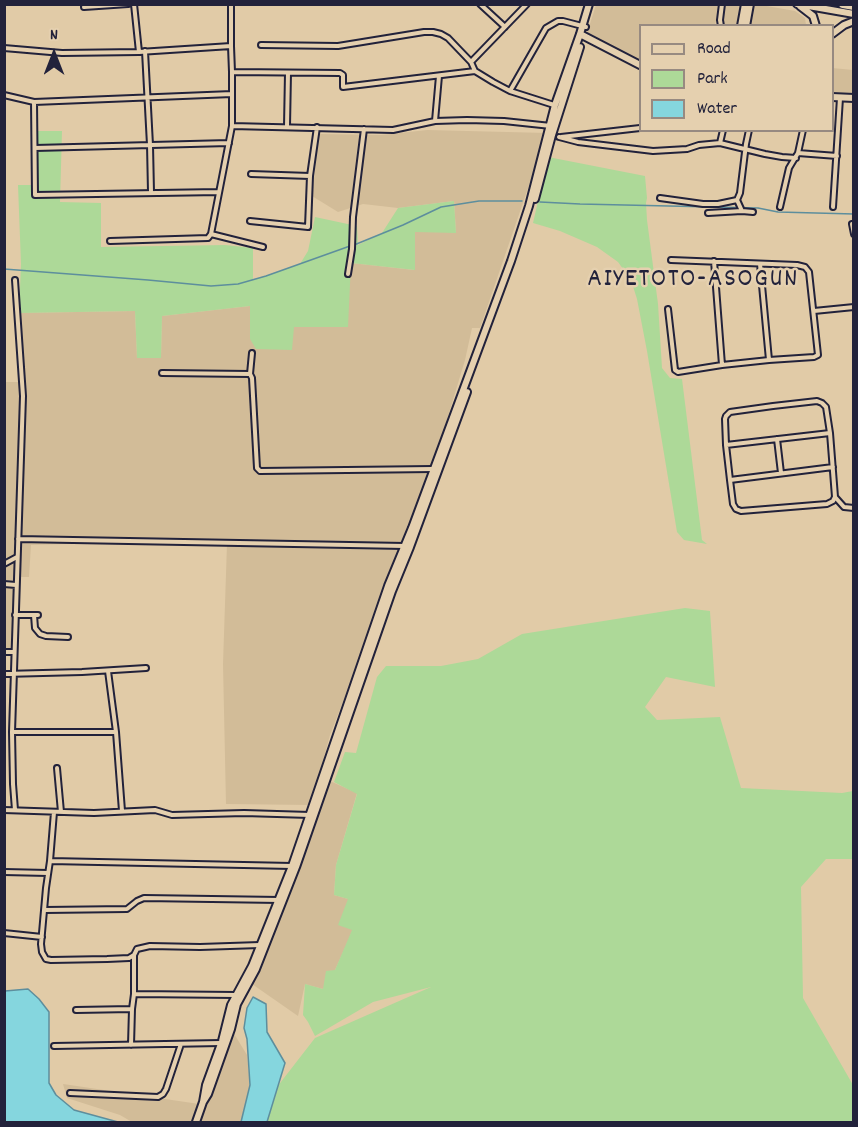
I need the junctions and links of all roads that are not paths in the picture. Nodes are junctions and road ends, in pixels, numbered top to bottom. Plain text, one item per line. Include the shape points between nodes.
1 (128, 4) edge
2 (134, 4) edge
3 (231, 4) edge
4 (480, 4) edge
5 (527, 4) edge
6 (591, 4) edge
7 (722, 4) edge
8 (745, 4) edge
9 (750, 4) edge
10 (797, 4) edge
11 (843, 4) edge
12 (854, 6) edge
13 (84, 7) dead end
14 (854, 14) edge
15 (854, 21) edge
16 (816, 22) edge
17 (721, 24) edge
18 (741, 24) edge
19 (746, 24) edge
20 (584, 26) junction
21 (504, 27) junction
22 (834, 32) edge
23 (582, 34) junction
24 (261, 45) dead end
25 (231, 46) junction
26 (4, 48) edge
27 (145, 51) junction
28 (139, 52) junction
29 (471, 62) junction
30 (639, 64) edge
31 (475, 71) junction
32 (232, 72) junction
33 (288, 73) junction
34 (439, 76) junction
35 (510, 91) junction
36 (232, 94) junction
37 (4, 95) edge
38 (836, 97) edge
39 (854, 98) edge
40 (148, 99) junction
41 (34, 102) junction
42 (558, 103) junction
43 (435, 121) junction
44 (232, 126) junction
45 (552, 126) junction
46 (287, 127) junction
47 (317, 127) junction
48 (639, 128) edge
49 (364, 129) junction
50 (723, 132) edge
51 (749, 132) edge
52 (803, 132) edge
53 (555, 136) junction
54 (229, 143) junction
55 (720, 143) junction
56 (150, 145) junction
57 (35, 148) junction
58 (746, 150) junction
59 (798, 153) junction
60 (837, 156) junction
61 (796, 158) junction
62 (251, 174) dead end
63 (310, 176) junction
64 (151, 192) junction
65 (219, 192) junction
66 (660, 198) dead end
67 (740, 206) junction
68 (780, 207) dead end
69 (833, 207) dead end
70 (753, 212) dead end
71 (708, 213) dead end
72 (250, 221) dead end
73 (852, 224) dead end
74 (211, 234) junction
75 (854, 234) edge
76 (110, 241) dead end
77 (262, 247) dead end
78 (671, 260) dead end
79 (714, 261) junction
80 (760, 264) junction
81 (348, 274) dead end
82 (15, 280) dead end
83 (854, 307) edge
84 (668, 309) dead end
85 (814, 311) junction
86 (252, 353) dead end
87 (769, 360) junction
88 (722, 365) junction
89 (162, 373) dead end
90 (250, 374) junction
91 (830, 434) junction
92 (777, 439) junction
93 (726, 445) junction
94 (833, 467) junction
95 (433, 469) junction
96 (781, 473) junction
97 (730, 480) junction
98 (835, 497) junction
99 (854, 508) edge
100 (18, 539) junction
101 (407, 547) junction
102 (17, 557) junction
103 (4, 564) edge
104 (4, 584) edge
105 (16, 585) junction
106 (15, 615) junction
107 (68, 637) dead end
108 (4, 652) edge
109 (14, 652) junction
110 (146, 668) dead end
111 (108, 670) junction
112 (4, 674) edge
113 (13, 674) junction
114 (4, 720) edge
115 (12, 720) junction
116 (12, 732) junction
117 (116, 732) junction
118 (57, 768) dead end
119 (4, 810) edge
120 (15, 810) junction
121 (122, 811) junction
122 (54, 812) junction
123 (61, 812) junction
124 (311, 815) junction
125 (50, 861) junction
126 (292, 866) junction
127 (4, 872) edge
128 (48, 873) junction
129 (281, 900) junction
130 (45, 910) junction
131 (4, 933) edge
132 (42, 937) junction
133 (260, 945) junction
134 (135, 955) junction
135 (134, 994) junction
136 (236, 995) junction
137 (132, 1009) junction
138 (76, 1010) dead end
139 (223, 1043) junction
140 (182, 1044) junction
141 (131, 1045) junction
142 (54, 1046) dead end
143 (70, 1093) dead end
144 (196, 1122) edge

1 - 13 street
2 - 28 street
3 - 25 street
4 - 21 street
5 - 21 street
6 - 20 street
7 - 17 street
8 - 18 street
9 - 19 street
10 - 14 street
10 - 16 street via 812,14
11 - 12 highway
15 - 22 street
20 - 23 street
20 - 35 street via 558,21 546,28
21 - 29 street
23 - 30 street
23 - 42 street
24 - 29 street via 338,46 433,32 448,38
25 - 27 street
25 - 32 street
26 - 28 street via 62,53
27 - 28 street
27 - 40 street
29 - 31 street
31 - 34 street
31 - 35 street
32 - 33 street
32 - 36 street
33 - 34 street via 340,73 343,87
33 - 46 street
34 - 43 street
35 - 42 street
36 - 40 street
36 - 44 street
37 - 41 street
38 - 39 street
38 - 60 street
40 - 41 street
40 - 56 street
41 - 57 street
42 - 45 street
43 - 45 street
43 - 49 street via 393,130
44 - 46 street
44 - 54 street
45 - 53 street
45 - 95 street via 521,233
46 - 47 street
47 - 49 street
47 - 63 street
48 - 53 street
49 - 81 street
50 - 55 street
51 - 58 street
52 - 59 street
53 - 55 street via 653,151
53 - 101 street via 528,225
54 - 56 street
54 - 65 street
55 - 58 street
56 - 57 street
56 - 64 street
57 - 64 street via 35,195
58 - 61 street
58 - 67 street
59 - 60 street
59 - 61 street
60 - 69 street
61 - 68 street via 789,168
62 - 63 street
63 - 72 street via 308,227
64 - 65 street
65 - 74 street
66 - 67 street
67 - 70 street
67 - 71 street
73 - 75 street
74 - 76 street via 208,238
74 - 77 street
78 - 79 street
79 - 80 street
79 - 88 street
80 - 85 street via 805,267
80 - 87 street
82 - 100 street via 23,384
83 - 85 street
84 - 88 street via 675,370
85 - 87 street via 817,357
86 - 90 street
87 - 88 street
89 - 90 street
90 - 95 street via 258,470
91 - 92 street
91 - 93 street via 824,404 795,403 730,412 725,419
91 - 94 street
92 - 93 street
92 - 96 street
93 - 97 street
94 - 96 street
94 - 98 street
95 - 101 street
96 - 97 street
97 - 98 street via 733,504 741,511 827,504
98 - 99 street via 844,507
100 - 101 street
100 - 102 street
101 - 124 street
102 - 103 street
102 - 105 street
104 - 105 street
105 - 106 street
106 - 107 street via 36,615 35,627 40,634
106 - 109 street
108 - 109 street
109 - 113 street
110 - 111 street
111 - 113 street
111 - 117 street
112 - 113 street
113 - 115 street
114 - 115 street
115 - 116 street
116 - 117 street
116 - 120 street
117 - 121 street
118 - 123 street
119 - 120 street
120 - 122 street
121 - 123 street
121 - 124 street
122 - 123 street
122 - 125 street
124 - 126 street
124 - 129 street via 296,867
125 - 126 street
125 - 128 street
126 - 129 street
127 - 128 street
128 - 130 street
129 - 130 street via 144,898 127,909
129 - 133 street
129 - 139 street
130 - 132 street
131 - 132 street
132 - 134 street via 42,952 51,960
133 - 134 street via 150,946 137,949
133 - 136 street
134 - 135 street
135 - 136 street
135 - 137 street
136 - 139 street
137 - 138 street
137 - 141 street
139 - 140 street
139 - 144 street
140 - 141 street
140 - 143 street via 164,1094 158,1097
141 - 142 street

